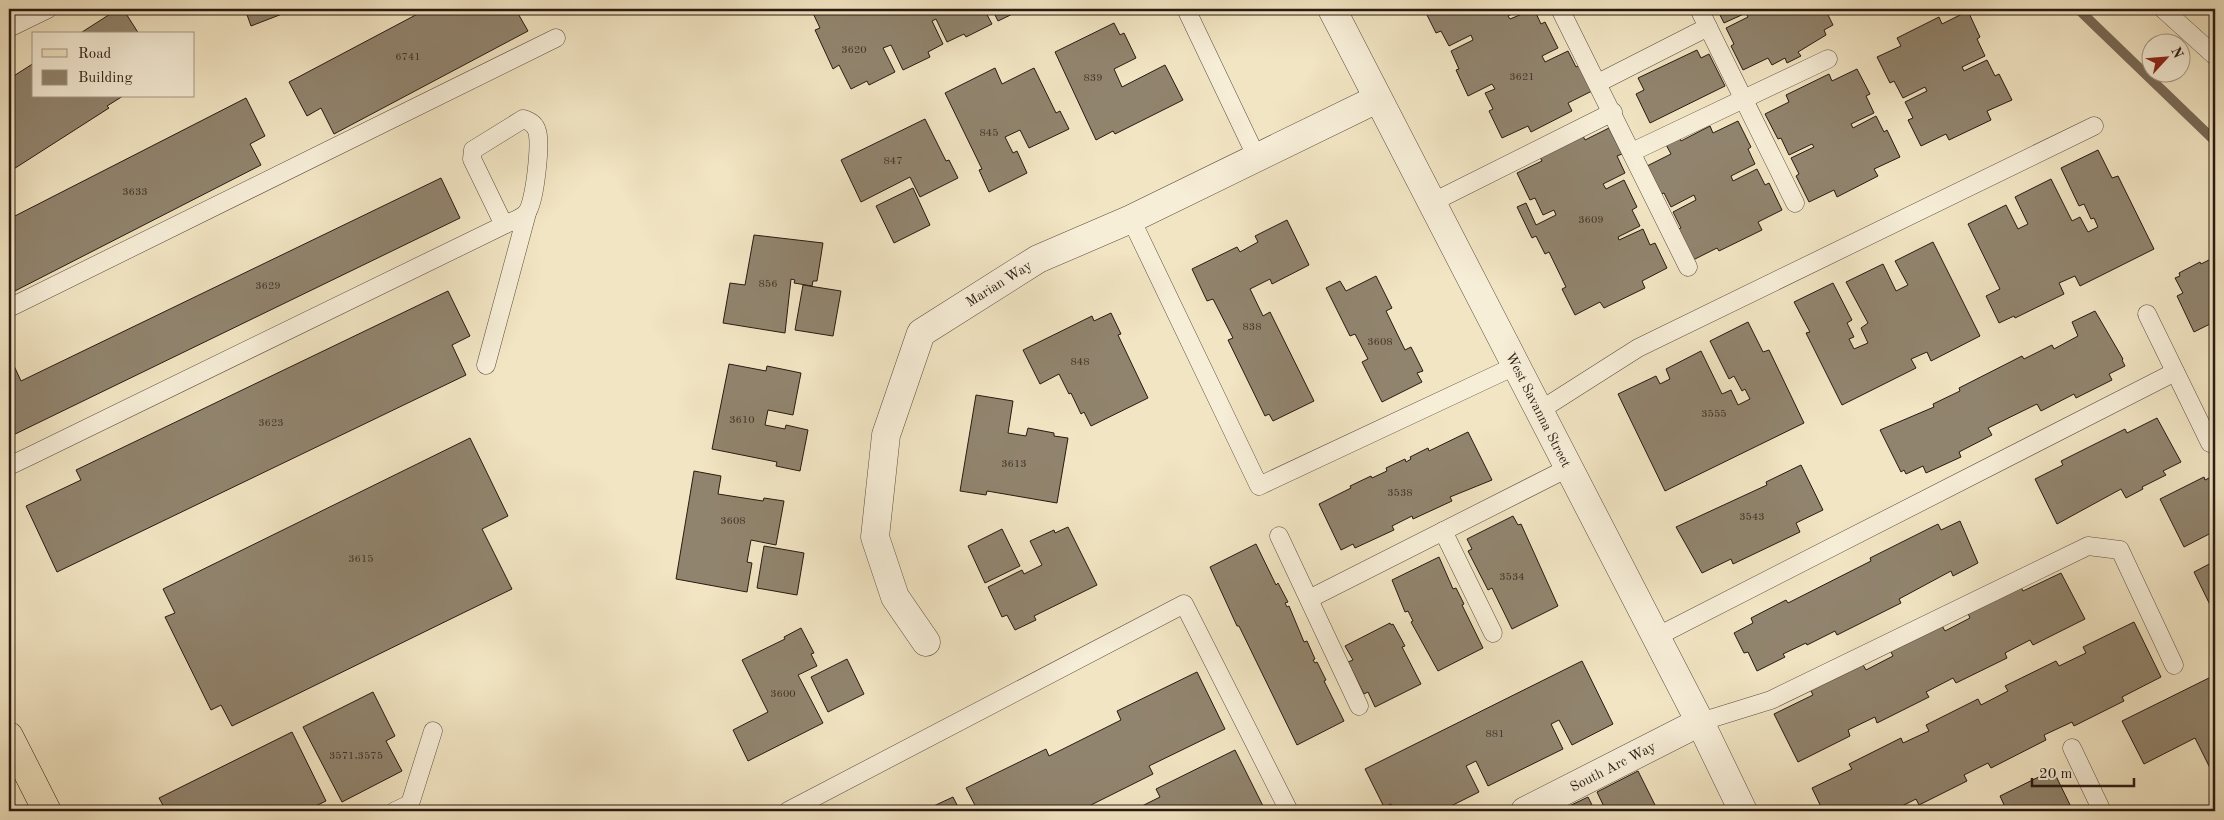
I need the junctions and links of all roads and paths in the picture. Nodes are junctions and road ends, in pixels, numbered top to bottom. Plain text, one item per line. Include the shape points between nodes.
1 (48, 9) edge
2 (1186, 9) edge
3 (1332, 9) edge
4 (1560, 9) edge
5 (1699, 9) edge
6 (2163, 9) edge
7 (9, 28) edge
8 (1708, 28) junction
9 (556, 38) dead end
10 (2215, 56) edge
11 (1828, 59) dead end
12 (1598, 83) junction
13 (1377, 99) junction
14 (1744, 99) junction
15 (1613, 112) junction
16 (2094, 126) dead end
17 (1632, 152) junction
18 (1257, 158) junction
19 (1795, 203) dead end
20 (1431, 204) junction
21 (527, 213) junction
22 (1132, 218) junction
23 (504, 225) junction
24 (1688, 267) dead end
25 (9, 308) edge
26 (2148, 314) dead end
27 (486, 365) dead end
28 (1515, 366) junction
29 (2176, 372) junction
30 (1539, 411) junction
31 (2210, 444) dead end
32 (9, 466) edge
33 (1568, 468) junction
34 (1443, 531) junction
35 (1279, 536) dead end
36 (1309, 599) junction
37 (1493, 633) dead end
38 (1656, 637) junction
39 (926, 642) dead end
40 (2174, 665) dead end
41 (1359, 706) dead end
42 (1700, 722) junction
43 (433, 731) dead end
44 (9, 736) edge
45 (2072, 748) dead end
46 (405, 809) edge
47 (46, 811) edge
48 (788, 811) edge
49 (1290, 811) edge
50 (1526, 811) edge
51 (1743, 811) edge
52 (2102, 811) edge

1 - 7 lane
2 - 18 lane
3 - 13 street, West Savanna Street
4 - 12 lane
5 - 8 lane
6 - 10 lane
8 - 12 lane
8 - 14 lane
9 - 25 lane
11 - 14 lane
12 - 15 lane
13 - 18 street, Marian Way
13 - 20 street, West Savanna Street
14 - 17 lane
14 - 19 lane
15 - 17 lane
15 - 20 lane
16 - 30 lane via 1638,348
17 - 24 lane
18 - 22 street, Marian Way
20 - 28 street, West Savanna Street
21 - 23 lane
21 - 23 lane via 538,163 539,140 531,122 523,120 473,150 472,159
21 - 27 lane
22 - 28 lane via 1259,486
22 - 39 street, Marian Way via 1038,259 921,333 886,436 874,538 895,597
23 - 32 lane
26 - 29 lane
28 - 30 street, West Savanna Street
29 - 31 lane
29 - 38 lane
30 - 33 street, West Savanna Street
33 - 34 lane
33 - 38 street, West Savanna Street
34 - 36 lane
34 - 37 lane
35 - 36 lane
36 - 41 lane
38 - 42 street, West Savanna Street
40 - 42 lane via 2120,550 2088,546 1771,700
42 - 50 street, South Arc Way
42 - 51 street, West Savanna Street
43 - 46 lane
44 - 47 main road
45 - 52 lane
48 - 49 lane via 1184,604

